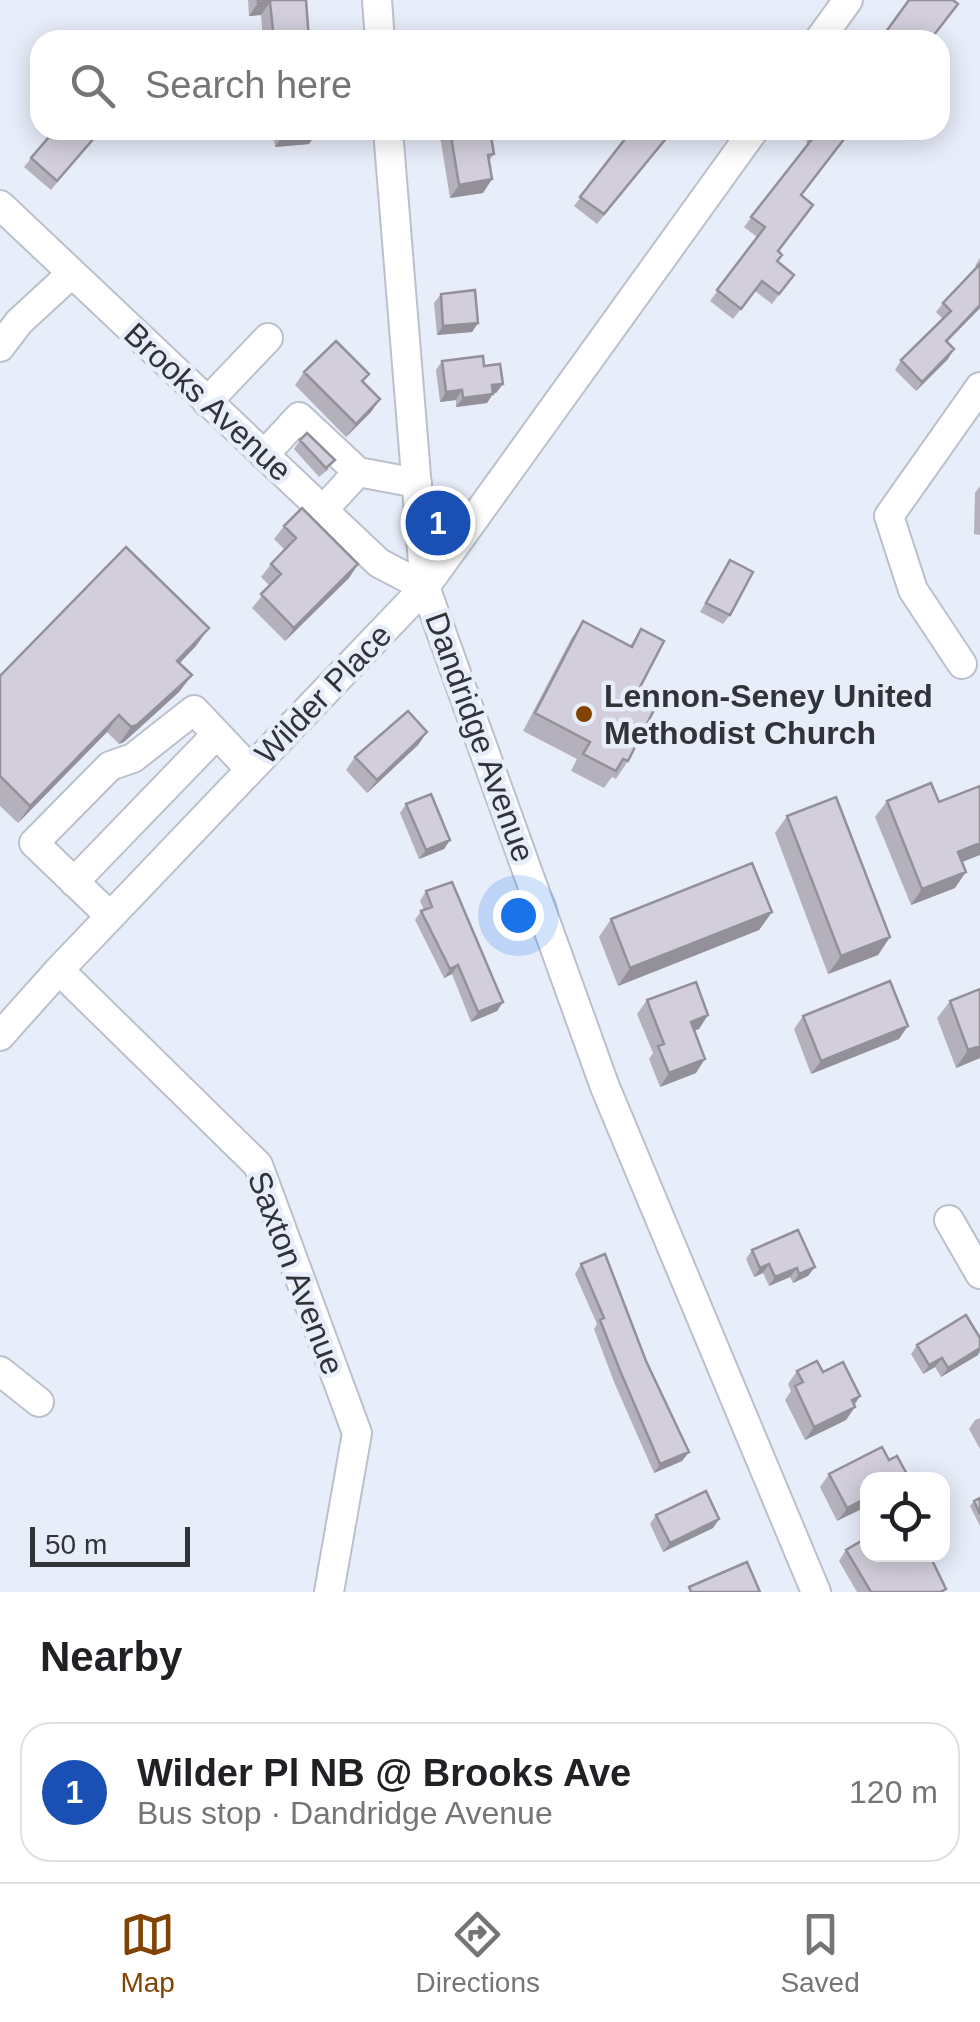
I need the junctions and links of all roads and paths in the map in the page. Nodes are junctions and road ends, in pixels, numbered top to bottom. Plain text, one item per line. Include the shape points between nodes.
1 (377, 0) edge
2 (848, 0) edge
3 (379, 30) edge
4 (826, 30) edge
5 (389, 140) edge
6 (747, 140) edge
7 (0, 205) edge
8 (71, 274) junction
9 (268, 338) dead end
10 (0, 347) edge
11 (980, 387) edge
12 (208, 402) junction
13 (264, 455) junction
14 (343, 474) junction
15 (417, 484) junction
16 (323, 510) junction
17 (425, 587) junction
18 (962, 664) dead end
19 (216, 735) junction
20 (250, 770) junction
21 (74, 882) junction
22 (110, 916) junction
23 (59, 970) junction
24 (0, 1036) edge
25 (949, 1220) dead end
26 (980, 1274) edge
27 (0, 1371) edge
28 (38, 1402) dead end
29 (329, 1592) edge
30 (816, 1592) edge

1 - 3 street
2 - 4 street
5 - 15 street, Dandridge Avenue
6 - 17 street, Wilder Place
7 - 8 street, Brooks Avenue
8 - 10 street
8 - 12 street, Brooks Avenue
9 - 12 street
11 - 18 street via 889,516 913,590
12 - 13 street, Brooks Avenue
13 - 14 street via 295,435 299,417
13 - 16 street, Brooks Avenue
14 - 15 street
14 - 16 street
15 - 17 street, Dandridge Avenue
16 - 17 street, Brooks Avenue via 379,563
17 - 20 street, Wilder Place
17 - 30 street, Dandridge Avenue via 543,885 605,1087
19 - 20 street
19 - 21 street
19 - 21 street via 194,710 133,758 110,766 34,843
20 - 22 street, Wilder Place
21 - 22 street
22 - 23 street, Wilder Place
23 - 24 street, Wilder Place
23 - 29 street, Saxton Avenue via 258,1166 357,1433
25 - 26 street
27 - 28 street

